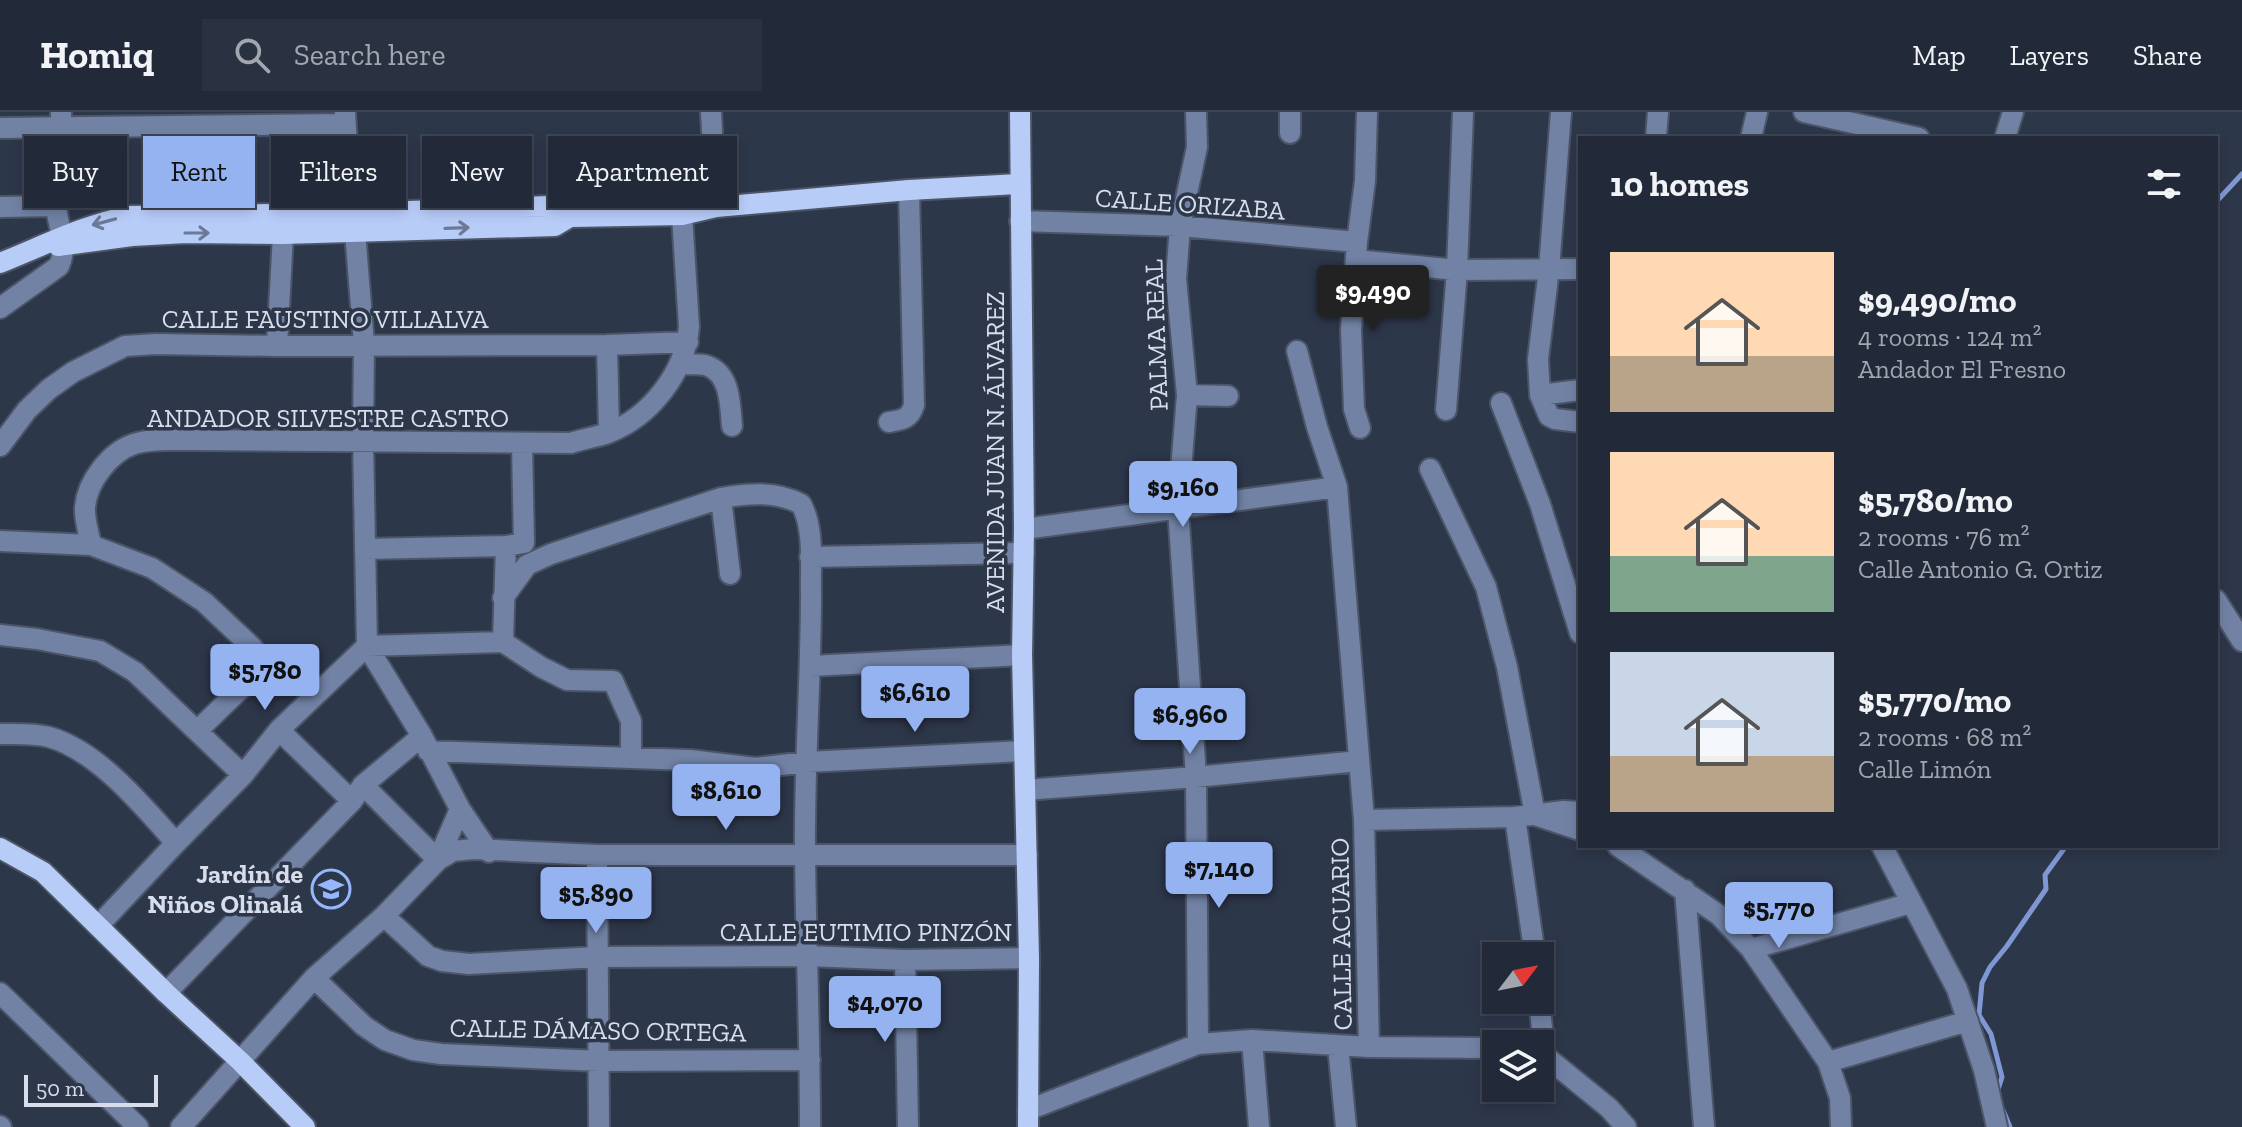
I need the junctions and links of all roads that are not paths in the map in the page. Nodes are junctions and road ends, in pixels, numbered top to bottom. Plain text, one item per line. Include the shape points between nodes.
1 (711, 112) edge
2 (1020, 112) edge
3 (1196, 112) edge
4 (1367, 112) edge
5 (1463, 112) edge
6 (1561, 112) edge
7 (1658, 112) edge
8 (1757, 112) edge
9 (1804, 112) edge
10 (2013, 112) edge
11 (345, 118) edge
12 (61, 120) edge
13 (1882, 126) edge
14 (0, 128) edge
15 (712, 136) edge
16 (1656, 136) edge
17 (1751, 136) edge
18 (1913, 136) edge
19 (2006, 136) edge
20 (1020, 184) junction
21 (909, 190) junction
22 (737, 205) edge
23 (0, 207) edge
24 (24, 207) edge
25 (56, 208) edge
26 (712, 208) edge
27 (682, 215) junction
28 (1020, 221) junction
29 (353, 222) junction
30 (1180, 226) junction
31 (283, 234) junction
32 (64, 241) junction
33 (1357, 251) junction
34 (0, 263) edge
35 (1549, 269) junction
36 (1578, 269) edge
37 (1457, 270) junction
38 (0, 308) edge
39 (688, 342) junction
40 (364, 344) junction
41 (607, 345) junction
42 (277, 346) junction
43 (1297, 351) dead end
44 (680, 364) junction
45 (1578, 390) edge
46 (1187, 395) junction
47 (1540, 395) junction
48 (1228, 396) dead end
49 (1501, 403) dead end
50 (1446, 410) dead end
51 (889, 422) dead end
52 (1578, 422) edge
53 (732, 426) dead end
54 (1360, 428) dead end
55 (609, 432) junction
56 (363, 440) junction
57 (522, 444) junction
58 (0, 446) edge
59 (1430, 469) dead end
60 (1337, 487) junction
61 (721, 498) junction
62 (1178, 508) junction
63 (1024, 529) junction
64 (0, 541) edge
65 (91, 545) junction
66 (506, 546) junction
67 (365, 549) junction
68 (1024, 553) junction
69 (810, 557) junction
70 (730, 574) dead end
71 (503, 598) junction
72 (2218, 603) edge
73 (1578, 627) edge
74 (0, 635) edge
75 (2242, 641) edge
76 (503, 642) junction
77 (367, 646) junction
78 (1022, 655) junction
79 (811, 666) junction
80 (279, 730) junction
81 (197, 731) junction
82 (0, 734) edge
83 (425, 744) junction
84 (1024, 751) junction
85 (631, 758) junction
86 (1359, 761) junction
87 (807, 762) junction
88 (243, 775) junction
89 (1196, 777) junction
90 (1025, 790) junction
91 (358, 793) junction
92 (460, 809) junction
93 (1578, 812) edge
94 (1525, 816) junction
95 (1364, 820) junction
96 (1578, 829) edge
97 (176, 843) junction
98 (0, 848) edge
99 (1621, 848) edge
100 (1883, 848) edge
101 (489, 852) junction
102 (805, 854) junction
103 (597, 855) junction
104 (1027, 855) junction
105 (438, 860) junction
106 (1685, 890) junction
107 (1911, 903) junction
108 (384, 916) junction
109 (98, 926) junction
110 (1534, 942) edge
111 (1751, 949) junction
112 (809, 956) junction
113 (597, 957) junction
114 (1029, 958) junction
115 (905, 960) junction
116 (314, 978) junction
117 (0, 993) edge
118 (166, 993) junction
119 (1968, 1021) junction
120 (1252, 1040) junction
121 (1198, 1044) junction
122 (1338, 1046) junction
123 (1369, 1047) junction
124 (1482, 1048) edge
125 (810, 1060) junction
126 (240, 1061) junction
127 (599, 1061) junction
128 (1828, 1062) junction
129 (1554, 1065) edge
130 (1028, 1119) edge
131 (138, 1127) edge
132 (181, 1127) edge
133 (305, 1127) edge
134 (599, 1127) edge
135 (810, 1127) edge
136 (908, 1127) edge
137 (1259, 1127) edge
138 (1346, 1127) edge
139 (1626, 1127) edge
140 (1704, 1127) edge
141 (1841, 1127) edge
142 (1997, 1127) edge

1 - 15 street
2 - 20 main road, AVENIDA JUAN N. ÁLVAREZ
3 - 30 street, PALMA REAL via 1197,147
4 - 33 street
5 - 37 street
6 - 35 street
7 - 16 street
8 - 17 street
9 - 13 street
10 - 19 street
11 - 12 street
11 - 29 street
12 - 14 street
13 - 18 street
20 - 21 main road
20 - 28 main road, AVENIDA JUAN N. ÁLVAREZ
21 - 22 main road
21 - 51 street via 914,405 906,419
23 - 24 street
25 - 32 street
26 - 27 main road
27 - 29 main road via 570,217 550,206
27 - 39 street
28 - 30 street, CALLE ORIZABA
28 - 63 main road, AVENIDA JUAN N. ÁLVAREZ
29 - 31 main road
29 -> 32 main road via 129,216 101,222
29 - 40 street
30 - 33 street, CALLE ORIZABA
30 - 46 street, PALMA REAL via 1176,279
32 -> 31 main road via 186,233
31 - 42 street
32 - 34 main road
32 - 38 street via 59,266
33 - 37 street, CALLE ORIZABA
33 - 54 street via 1351,330 1354,409
35 - 36 street, CALLE ORIZABA
35 - 37 street, CALLE ORIZABA
35 - 47 street via 1538,359
37 - 50 street
39 - 41 street, CALLE FAUSTINO VILLALVA
39 - 44 street, ANDADOR SILVESTRE CASTRO
40 - 41 street, CALLE FAUSTINO VILLALVA
40 - 42 street, CALLE FAUSTINO VILLALVA
40 - 56 street
41 - 55 street
42 - 58 street, CALLE FAUSTINO VILLALVA via 125,346 49,389
43 - 60 street, CALLE ACUARIO
44 - 53 street via 708,366 719,375 728,389
44 - 55 street, ANDADOR SILVESTRE CASTRO via 668,387 634,418
45 - 47 street
46 - 48 street
46 - 62 street, PALMA REAL
47 - 52 street via 1549,416
49 - 73 street
55 - 57 street, ANDADOR SILVESTRE CASTRO via 571,443
56 - 57 street, ANDADOR SILVESTRE CASTRO
56 - 65 street, ANDADOR SILVESTRE CASTRO via 133,444 108,461 93,482 85,507
56 - 67 street
57 - 66 street via 524,543
59 - 94 street via 1486,587 1507,667
60 - 62 street
60 - 86 street, CALLE ACUARIO
61 - 69 street via 777,495 801,504 807,515
61 - 70 street
61 - 71 street via 527,565
62 - 63 street
62 - 89 street, PALMA REAL
63 - 68 main road, AVENIDA JUAN N. ÁLVAREZ
64 - 65 street
65 - 81 street via 152,568 204,602 262,662 260,670
66 - 67 street
66 - 71 street
67 - 77 street
68 - 69 street
68 - 78 main road, AVENIDA JUAN N. ÁLVAREZ
69 - 79 street
71 - 76 street
72 - 75 street
74 - 81 street via 100,651 135,672
76 - 77 street
76 - 85 street via 567,680 613,681 631,721
77 - 80 street
77 - 83 street
78 - 79 street
78 - 84 main road, AVENIDA JUAN N. ÁLVAREZ
79 - 87 street
80 - 88 street
80 - 91 street
81 - 88 street
82 - 97 street via 48,736 81,750 130,792
83 - 85 street
83 - 91 street
83 - 92 street
84 - 87 street
84 - 90 main road, AVENIDA JUAN N. ÁLVAREZ
85 - 87 street via 755,768
86 - 89 street
86 - 95 street, CALLE ACUARIO
87 - 102 street
88 - 97 street
89 - 90 street
89 - 121 street, PALMA REAL
90 - 104 main road, AVENIDA JUAN N. ÁLVAREZ
91 - 105 street
91 - 118 street
92 - 101 street
92 - 105 street
93 - 94 street
94 - 95 street
94 - 96 street
94 - 110 street
95 - 123 street, CALLE ACUARIO
97 - 109 street
98 - 109 main road via 43,872
99 - 106 street
100 - 107 street
101 - 103 street
101 - 105 street via 453,851
102 - 103 street
102 - 104 street
102 - 112 street
103 - 113 street
104 - 114 main road, AVENIDA JUAN N. ÁLVAREZ
105 - 108 street
106 - 111 street via 1719,915
106 - 140 street
107 - 111 street
107 - 119 street via 1957,989
108 - 113 street, CALLE EUTIMIO PINZÓN via 428,956 442,961
108 - 116 street
109 - 118 main road
111 - 128 street
112 - 113 street, CALLE EUTIMIO PINZÓN
112 - 115 street, CALLE EUTIMIO PINZÓN
112 - 125 street
113 - 127 street
114 - 115 street, CALLE EUTIMIO PINZÓN
114 - 130 main road, AVENIDA JUAN N. ÁLVAREZ
115 - 136 street
116 - 126 street
116 - 127 street, CALLE DÁMASO ORTEGA via 364,1026 413,1050
117 - 131 street
118 - 126 main road
119 - 128 street
119 - 142 street
120 - 121 street
120 - 122 street
120 - 137 street
121 - 130 street
122 - 123 street
122 - 138 street
123 - 124 street
125 - 127 street, CALLE DÁMASO ORTEGA
125 - 135 street
126 - 132 street
126 - 133 main road
127 - 134 street
128 - 141 street via 1840,1098
129 - 139 street

